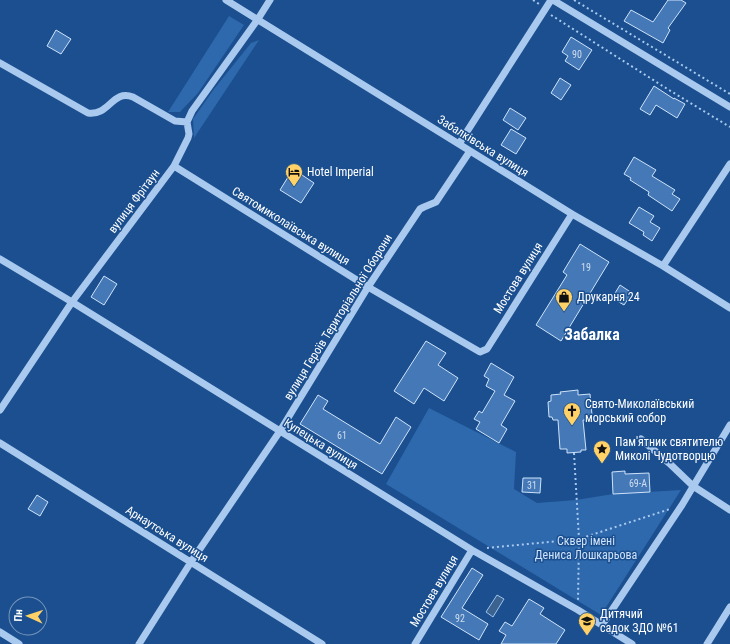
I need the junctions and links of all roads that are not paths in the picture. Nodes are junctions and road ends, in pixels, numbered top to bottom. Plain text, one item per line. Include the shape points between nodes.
1 (226, 0) edge
2 (270, 0) edge
3 (552, 0) edge
4 (258, 19) junction
5 (0, 63) edge
6 (730, 107) edge
7 (187, 122) junction
8 (459, 144) junction
9 (470, 151) junction
10 (730, 164) edge
11 (174, 166) junction
12 (572, 214) junction
13 (0, 259) edge
14 (663, 266) junction
15 (368, 288) junction
16 (72, 302) junction
17 (730, 308) edge
18 (480, 352) joint
19 (0, 410) edge
20 (730, 425) edge
21 (280, 431) junction
22 (641, 439) dead end
23 (0, 443) edge
24 (693, 486) junction
25 (730, 510) edge
26 (472, 550) junction
27 (191, 562) junction
28 (730, 607) edge
29 (602, 625) junction
30 (0, 632) edge
31 (18, 644) edge
32 (139, 644) edge
33 (322, 644) edge
34 (414, 644) edge
35 (632, 644) edge
36 (707, 644) edge

1 - 4 street, Забалківська вулиця
2 - 4 street, вулиця Фрітаун
3 - 6 street
3 - 8 street
4 - 7 street, вулиця Фрітаун via 192,111
4 - 8 street, Забалківська вулиця
5 - 7 street via 88,113 100,112 119,96 128,95 175,121
7 - 11 street, вулиця Фрітаун via 188,138
8 - 9 street, Забалківська вулиця
9 - 12 street, Забалківська вулиця
9 - 15 street, вулиця Героїв Територіальної Оборони via 436,202 420,209
10 - 14 street
11 - 15 street, Святомиколаївська вулиця
11 - 16 street, вулиця Фрітаун
12 - 14 street, Забалківська вулиця
12 - 18 street, Мостова вулиця via 487,349
13 - 16 street, Купецька вулиця
14 - 17 street, Забалківська вулиця
15 - 18 street, Святомиколаївська вулиця
15 - 21 street, вулиця Героїв Територіальної Оборони
16 - 19 street, вулиця Фрітаун
16 - 21 street, Купецька вулиця
20 - 24 street
21 - 26 street, Купецька вулиця
21 - 27 street, вулиця Героїв Територіальної Оборони
22 - 24 street
23 - 27 street, Арнаутська вулиця
24 - 25 street
24 - 29 street
26 - 29 street, Купецька вулиця
26 - 34 street, Мостова вулиця
27 - 32 street, вулиця Героїв Територіальної Оборони
27 - 33 street, Арнаутська вулиця
28 - 36 street
29 - 35 street, Купецька вулиця
30 - 31 street

